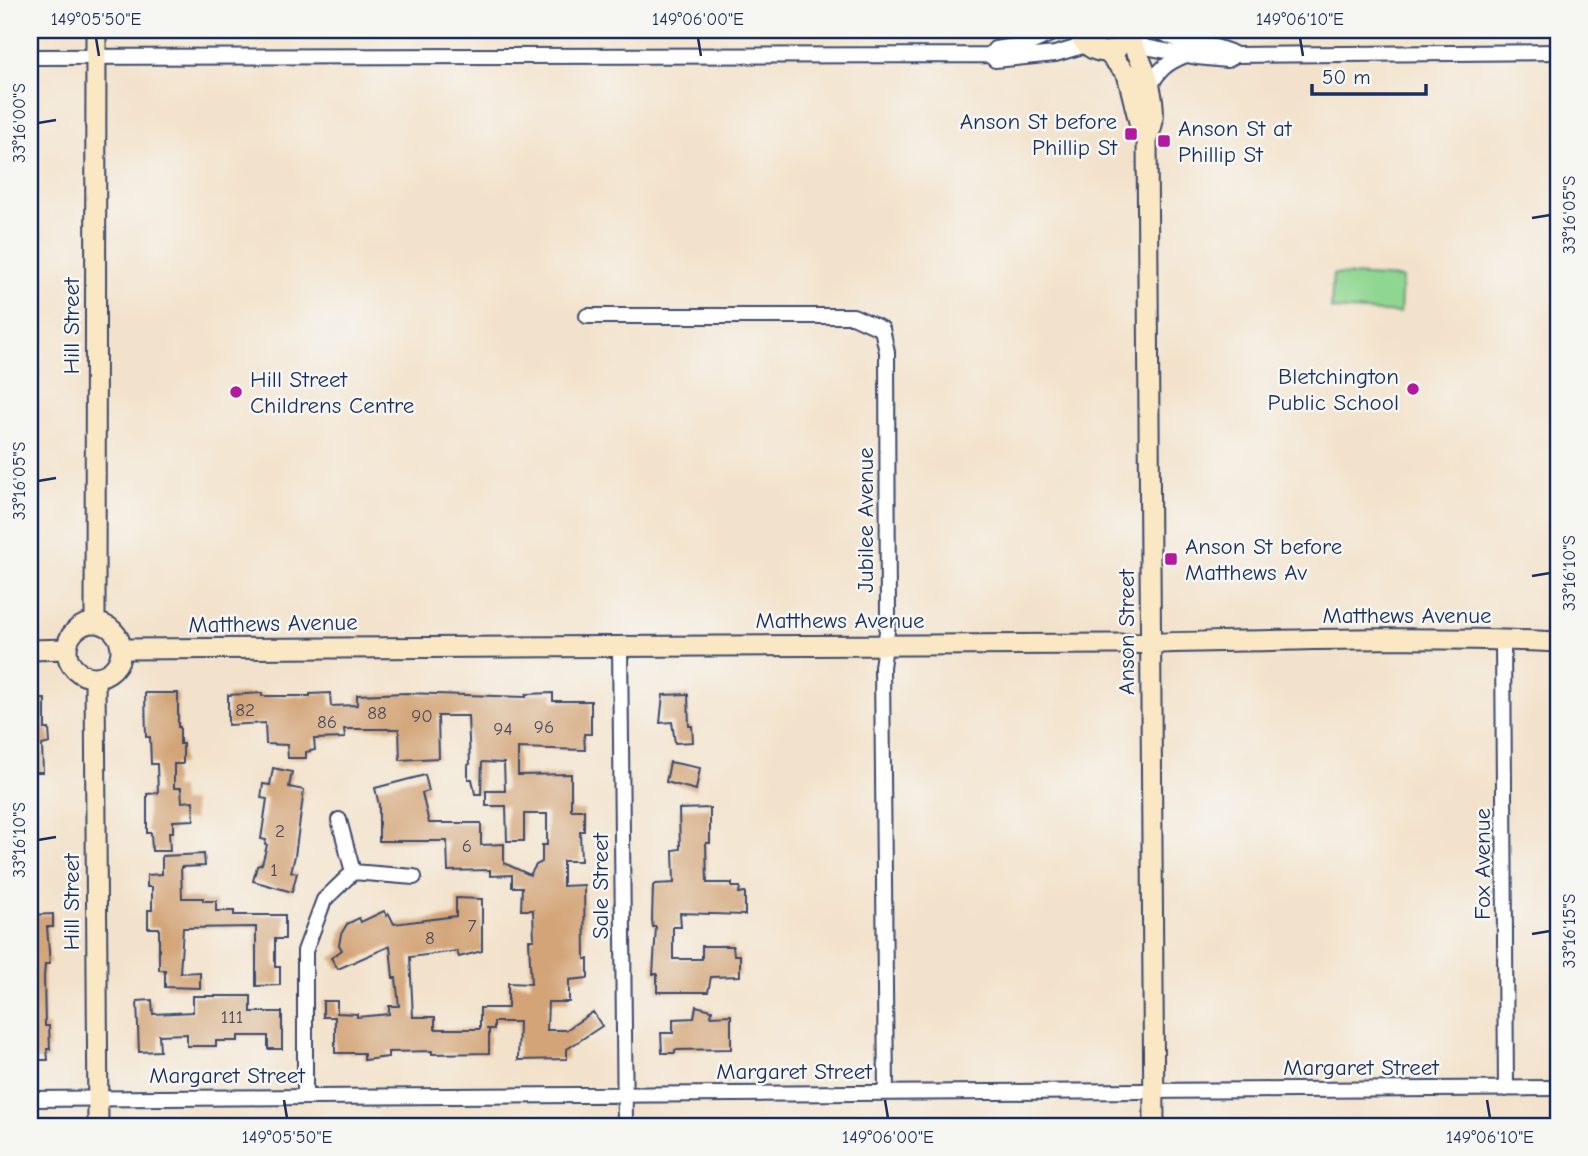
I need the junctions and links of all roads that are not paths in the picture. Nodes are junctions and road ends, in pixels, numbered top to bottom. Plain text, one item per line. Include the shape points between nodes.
1 (96, 30) edge
2 (1059, 30) edge
3 (1158, 30) edge
4 (1039, 35) edge
5 (1131, 35) edge
6 (1082, 37) edge
7 (1107, 52) junction
8 (1558, 52) edge
9 (990, 55) junction
10 (1186, 55) junction
11 (1236, 55) junction
12 (30, 57) edge
13 (96, 57) junction
14 (1150, 88) junction
15 (1147, 138) junction
16 (587, 316) dead end
17 (95, 622) junction
18 (1503, 639) junction
19 (1558, 642) edge
20 (885, 643) junction
21 (1150, 643) junction
22 (620, 645) junction
23 (67, 649) junction
24 (122, 649) junction
25 (30, 650) edge
26 (95, 677) junction
27 (339, 820) dead end
28 (353, 872) junction
29 (414, 877) dead end
30 (1558, 1088) edge
31 (1506, 1089) junction
32 (1154, 1091) junction
33 (886, 1093) junction
34 (624, 1095) junction
35 (305, 1097) junction
36 (97, 1098) junction
37 (30, 1099) edge
38 (97, 1126) edge
39 (625, 1126) edge
40 (1154, 1126) edge

1 - 13 street, Hill Street
2 - 4 street
3 - 11 street via 1189,44 1226,49
4 - 9 street via 995,49
5 - 7 street via 1119,48
5 - 10 street via 1145,47
5 - 14 street, Anson Street
6 - 7 street via 1092,49
6 - 9 street via 1055,54 995,60
7 - 15 street, Anson Street via 1127,74
8 - 11 street
9 - 13 street
10 - 11 street via 1227,60
10 - 14 street via 1164,66
12 - 13 street
13 - 17 street, Hill Street
14 - 15 street, Anson Street via 1152,130
15 - 21 street, Anson Street
16 - 20 street, Jubilee Avenue via 853,316 882,329 887,352
17 - 23 street via 72,633
17 - 24 street via 116,633
18 - 19 street, Matthews Avenue
18 - 21 street, Matthews Avenue
18 - 31 street, Fox Avenue
20 - 21 street, Matthews Avenue
20 - 22 street, Matthews Avenue
20 - 33 street, Jubilee Avenue
21 - 32 street, Anson Street
22 - 24 street, Matthews Avenue
22 - 34 street, Sale Street
23 - 25 street
23 - 26 street via 78,672
24 - 26 street via 117,665
26 - 36 street, Hill Street
27 - 28 street
28 - 29 street
28 - 35 street via 324,900 305,951
30 - 31 street, Margaret Street
31 - 32 street, Margaret Street
32 - 33 street, Margaret Street
32 - 40 street, Anson Street
33 - 34 street, Margaret Street
34 - 35 street, Margaret Street
34 - 39 street, Sale Street
35 - 36 street, Margaret Street
36 - 37 street, Margaret Street
36 - 38 street, Hill Street

